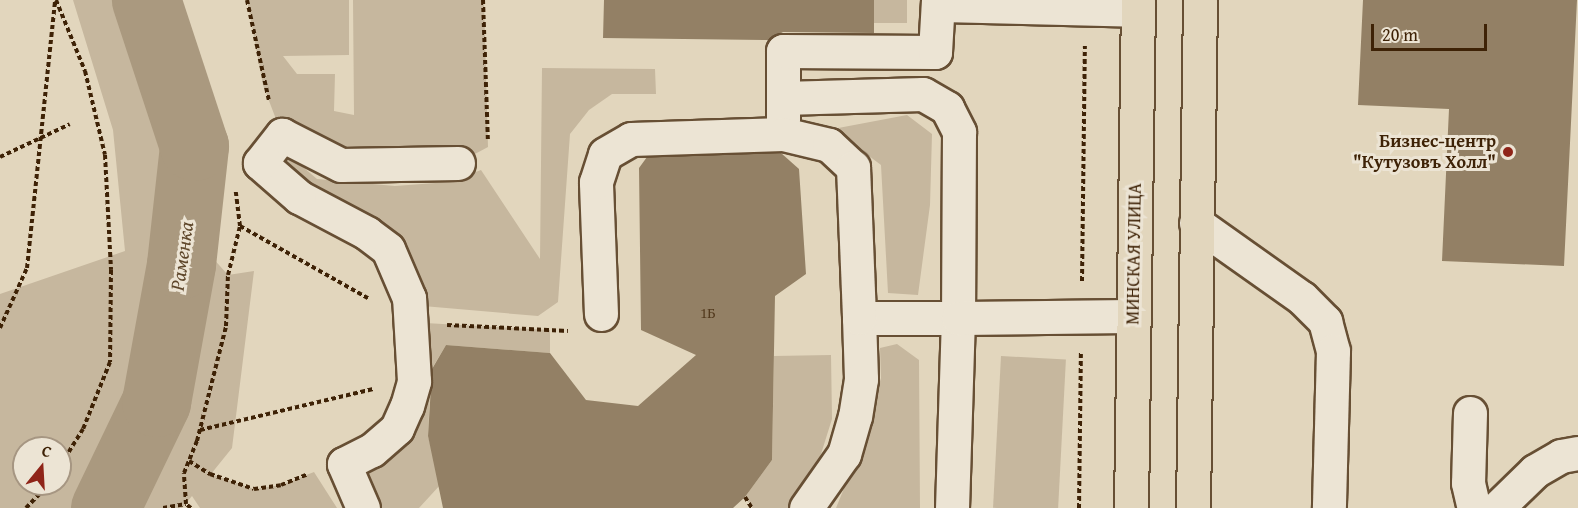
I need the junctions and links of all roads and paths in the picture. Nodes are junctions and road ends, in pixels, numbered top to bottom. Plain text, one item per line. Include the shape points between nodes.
1 (55, 0) edge
2 (247, 0) edge
3 (483, 0) edge
4 (1200, 0) edge
5 (938, 2) edge
6 (1138, 5) edge
7 (1086, 8) junction
8 (783, 98) junction
9 (70, 124) dead end
10 (783, 134) junction
11 (282, 135) junction
12 (41, 138) junction
13 (0, 157) edge
14 (260, 163) junction
15 (458, 163) joint
16 (1196, 223) junction
17 (240, 226) junction
18 (378, 303) dead end
19 (601, 314) joint
20 (1082, 316) junction
21 (1134, 316) junction
22 (859, 318) junction
23 (958, 318) junction
24 (410, 323) junction
25 (0, 328) edge
26 (377, 380) dead end
27 (1470, 413) dead end
28 (200, 430) junction
29 (72, 447) edge
30 (1578, 453) edge
31 (189, 461) junction
32 (344, 464) junction
33 (38, 496) edge
34 (745, 497) dead end
35 (186, 504) junction
36 (26, 508) edge
37 (164, 508) edge
38 (191, 508) edge
39 (363, 508) edge
40 (752, 508) edge
41 (806, 508) edge
42 (952, 508) edge
43 (1079, 508) edge
44 (1131, 508) edge
45 (1193, 508) edge
46 (1329, 508) edge
47 (1474, 508) edge
48 (1497, 508) edge

1 - 12 path
1 - 29 path via 85,71 105,155 111,270 110,362
2 - 11 path via 262,85
3 - 15 path via 488,147
4 - 16 main road
5 - 7 lane
5 - 8 lane via 934,52 783,51
6 - 7 lane
6 - 21 main road, МИНСКАЯ УЛИЦА
7 - 20 path
8 - 10 lane
8 - 23 lane via 923,94 947,108 959,132
9 - 12 path
10 - 19 lane via 632,140 605,154 596,182
10 - 22 lane via 829,145 853,167
11 - 14 lane
11 - 15 lane via 341,165
12 - 13 path
12 - 25 path via 27,267
14 - 17 path via 235,192
14 - 24 lane via 299,197 367,232 388,249 409,298
16 - 45 main road
16 - 46 lane via 1302,298 1325,321 1333,351
17 - 18 path
17 - 28 path via 228,275 226,326
19 - 24 path via 588,332
20 - 21 lane
20 - 23 lane
20 - 43 path
21 - 44 main road, МИНСКАЯ УЛИЦА
22 - 23 lane
22 - 41 lane via 861,379 855,416 844,454
23 - 42 lane
24 - 32 lane via 414,381 407,406 396,428 372,450
26 - 28 path via 374,388
27 - 47 lane via 1468,483
28 - 31 path
30 - 48 lane via 1561,456 1535,471
31 - 32 path via 210,474 254,489 281,485
31 - 35 path via 184,473
32 - 39 lane
33 - 36 path
34 - 40 path
35 - 37 path
35 - 38 path

